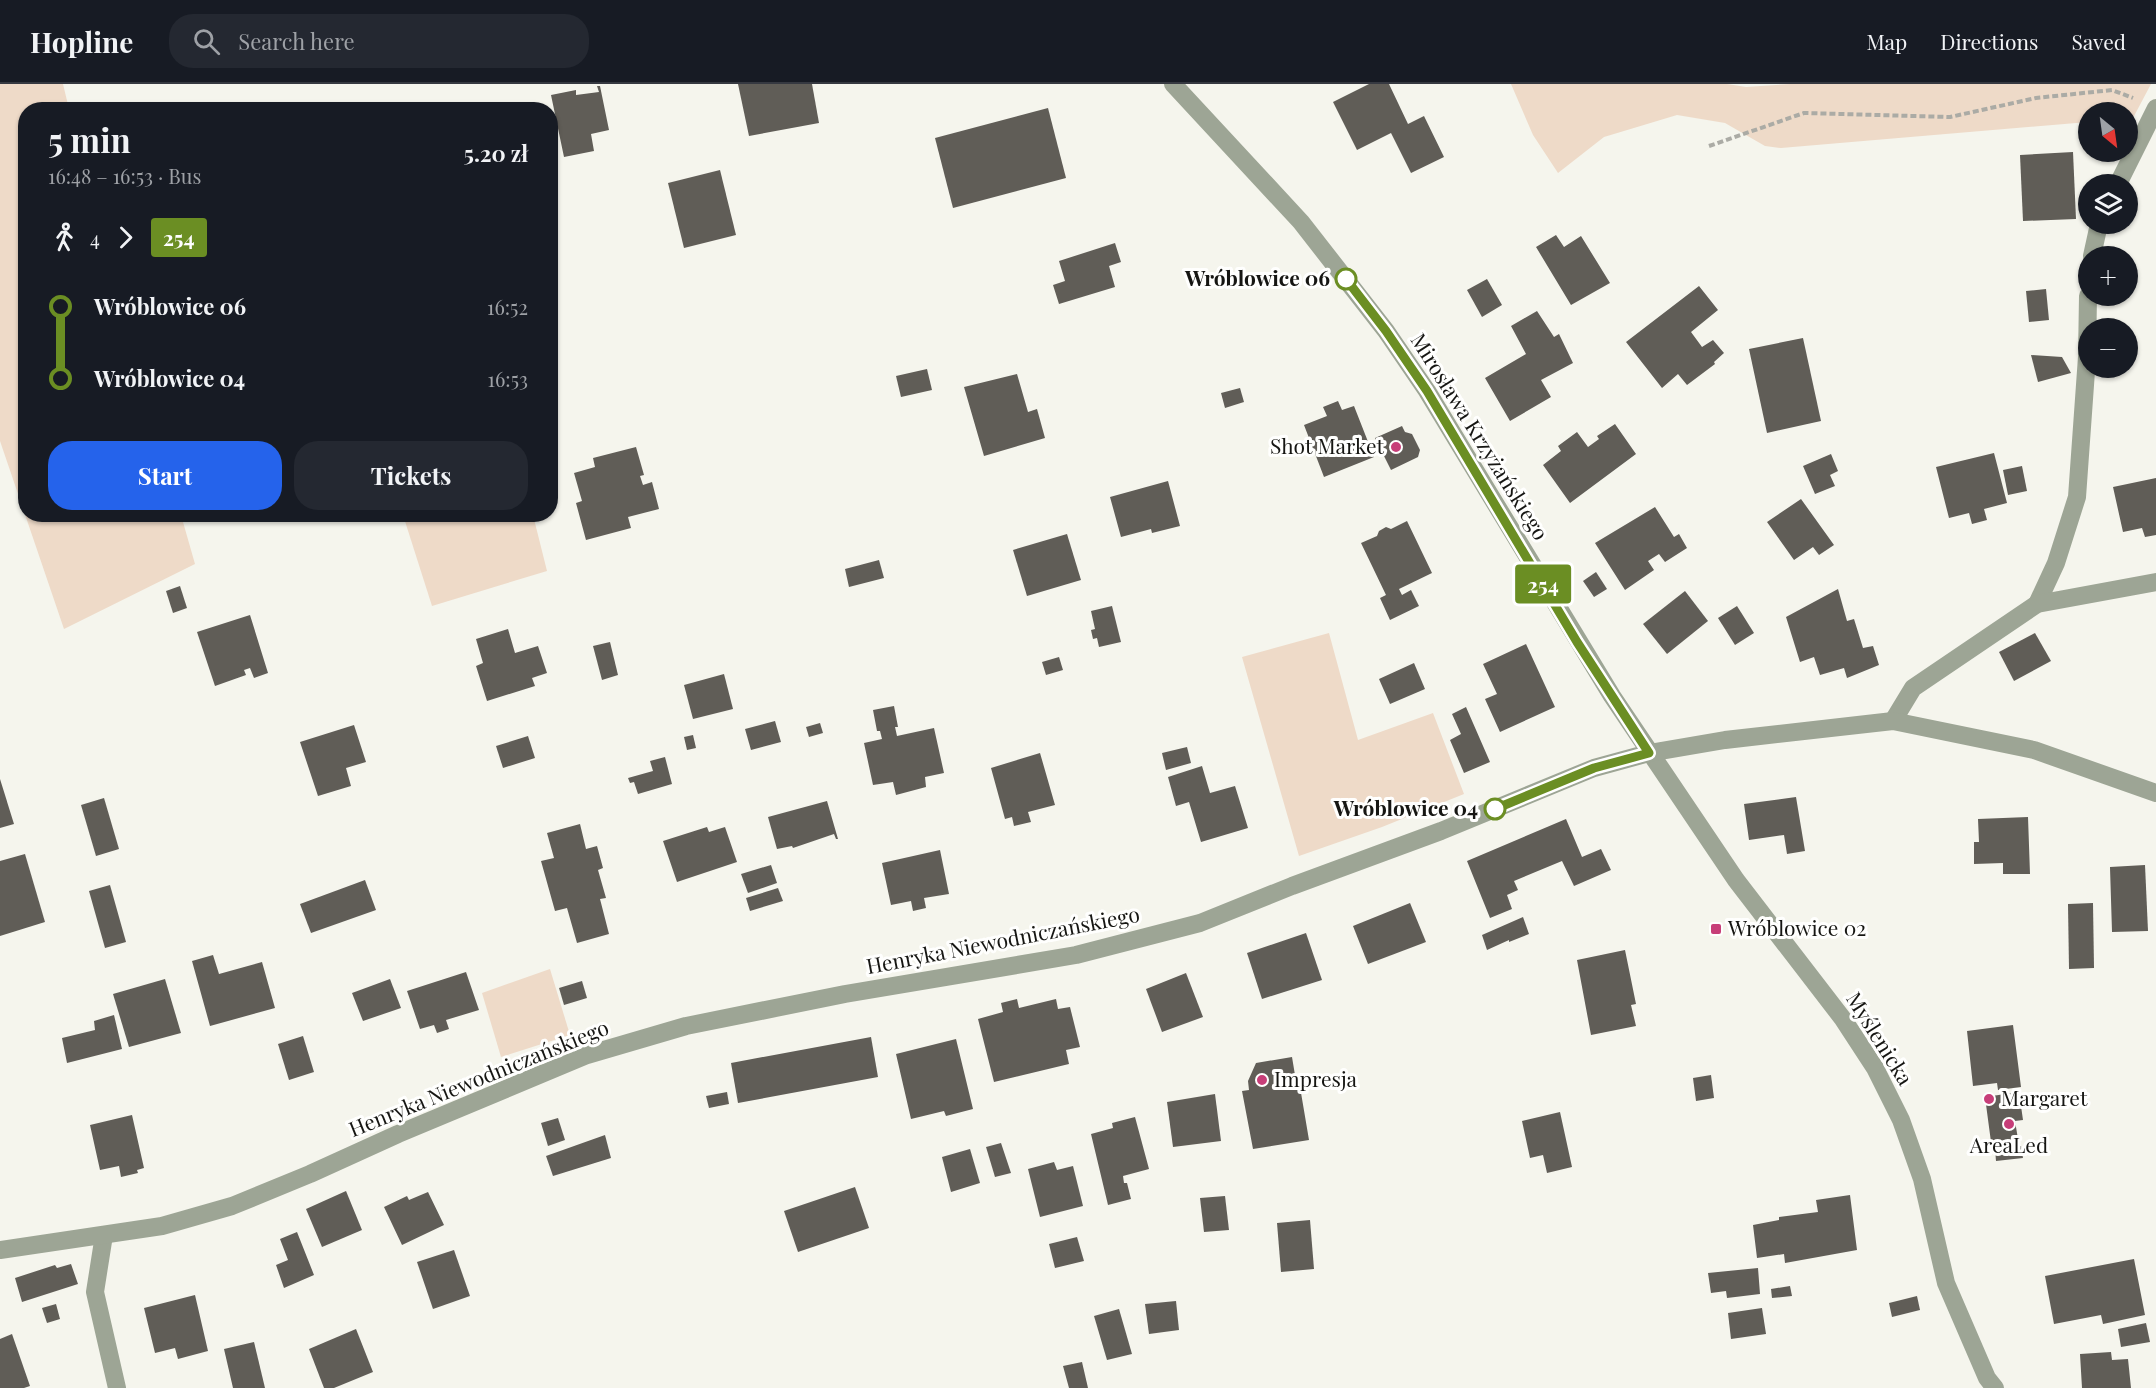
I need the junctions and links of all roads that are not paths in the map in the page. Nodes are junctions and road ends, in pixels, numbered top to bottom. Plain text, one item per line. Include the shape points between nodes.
1 (1173, 84) edge
2 (2156, 108) edge
3 (2123, 174) edge
4 (2088, 306) edge
5 (2156, 582) edge
6 (2037, 604) junction
7 (1893, 721) junction
8 (1649, 753) junction
9 (2156, 793) edge
10 (105, 1235) junction
11 (0, 1250) edge
12 (117, 1388) edge
13 (1995, 1388) edge

1 - 8 street, Mirosława Krzyżańskiego via 1301,222 1386,331 1427,391 1577,642
2 - 3 street
4 - 6 street via 2077,498 2056,563
5 - 6 street
6 - 7 street via 1913,688
7 - 8 street, Henryka Niewodniczańskiego via 1725,740
7 - 9 street, Henryka Niewodniczańskiego via 2034,750
8 - 10 street, Henryka Niewodniczańskiego via 1594,768 1200,923 1076,955 845,994 672,1030 587,1055 232,1206 162,1226
8 - 13 street, Myślenicka via 1736,880 1843,1019 1875,1068 1901,1120 1922,1179 1946,1283 1987,1378
10 - 11 street, Henryka Niewodniczańskiego
10 - 12 street via 95,1292

